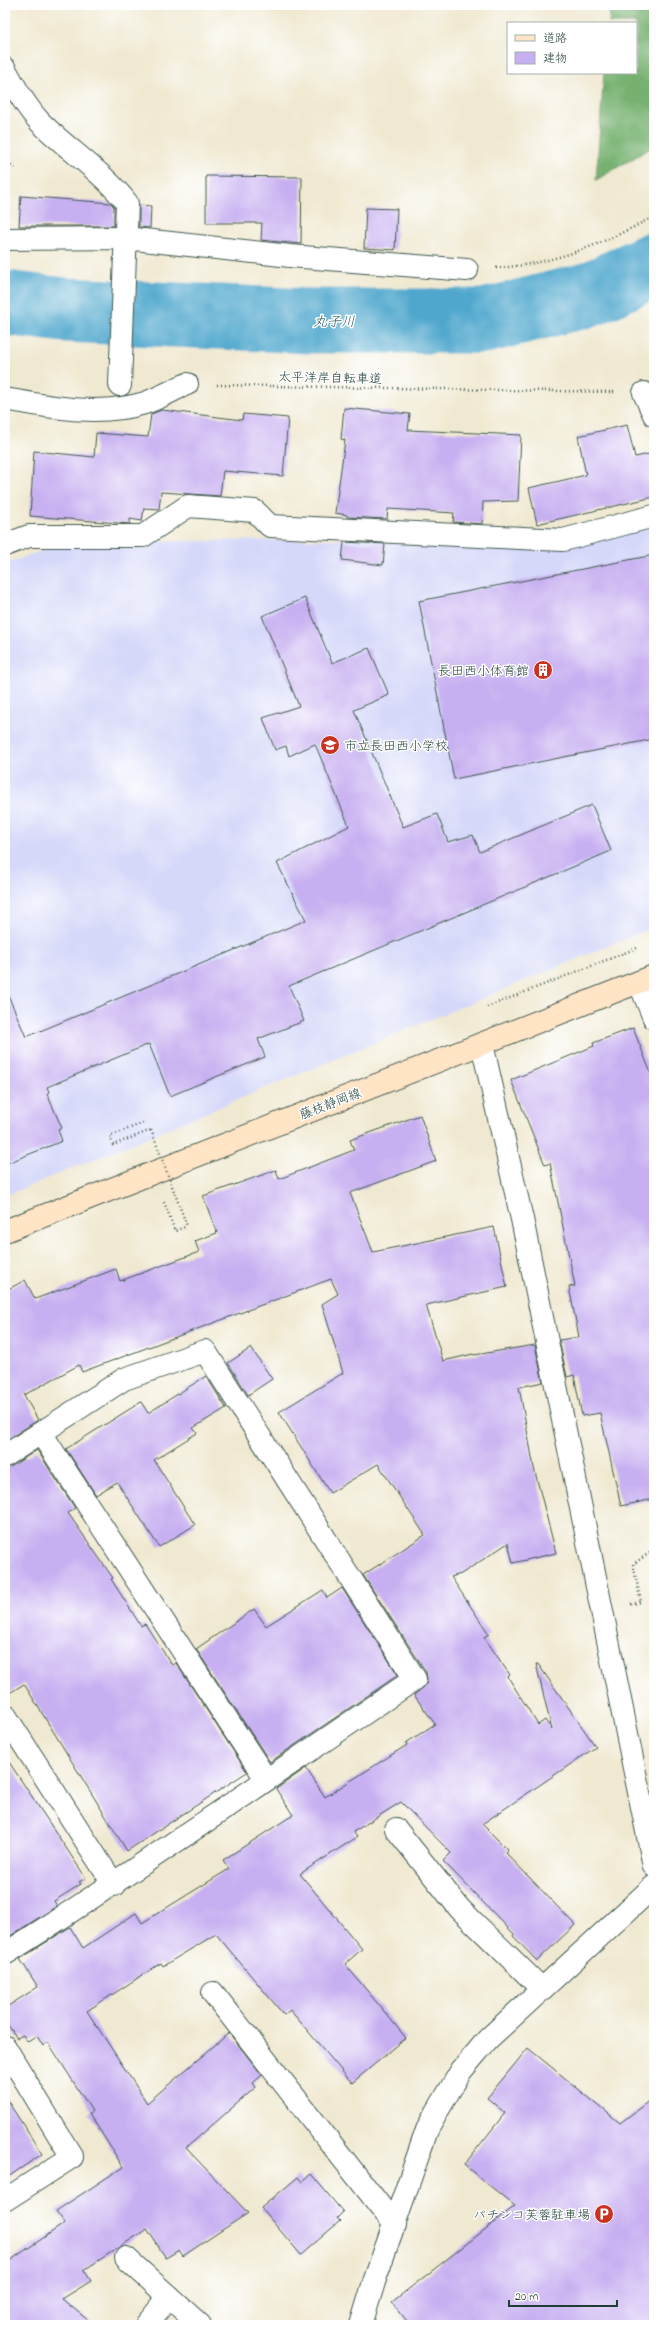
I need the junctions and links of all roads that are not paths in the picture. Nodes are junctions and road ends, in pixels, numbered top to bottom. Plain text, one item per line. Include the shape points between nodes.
1 (5, 69) edge
2 (5, 239) edge
3 (124, 246) junction
4 (467, 270) road end
5 (120, 378) dead end
6 (187, 384) road end
7 (644, 393) road end
8 (5, 399) edge
9 (654, 415) edge
10 (654, 516) edge
11 (5, 545) edge
12 (647, 979) edge
13 (654, 1018) edge
14 (482, 1044) junction
15 (5, 1231) edge
16 (41, 1433) junction
17 (5, 1456) edge
18 (5, 1715) edge
19 (266, 1779) junction
20 (647, 1792) edge
21 (396, 1829) dead end
22 (654, 1866) edge
23 (114, 1885) junction
24 (654, 1886) edge
25 (5, 1954) edge
26 (542, 1988) junction
27 (213, 1993) dead end
28 (5, 2047) edge
29 (5, 2200) edge
30 (395, 2225) junction
31 (126, 2258) dead end
32 (169, 2297) junction
33 (146, 2325) edge
34 (200, 2325) edge
35 (361, 2325) edge

1 - 3 street via 39,121 116,189 127,203
2 - 3 street
3 - 4 street
3 - 5 street
6 - 8 street via 145,403 88,411
7 - 9 street
10 - 11 street via 563,540 270,526 255,511 188,506 143,536 29,536
12 - 13 street
12 - 14 main road, 藤枝静岡線
14 - 15 main road, 藤枝静岡線
14 - 20 street via 522,1219 602,1611
16 - 17 street
16 - 19 street
16 - 19 street via 124,1379 204,1351 415,1679
18 - 23 street
19 - 23 street
20 - 22 street
21 - 26 street via 460,1909
23 - 25 street
24 - 26 street
26 - 30 street via 488,2039 461,2071 428,2127
27 - 30 street
28 - 29 street via 72,2157
30 - 35 street
31 - 32 street
32 - 33 street
32 - 34 street

